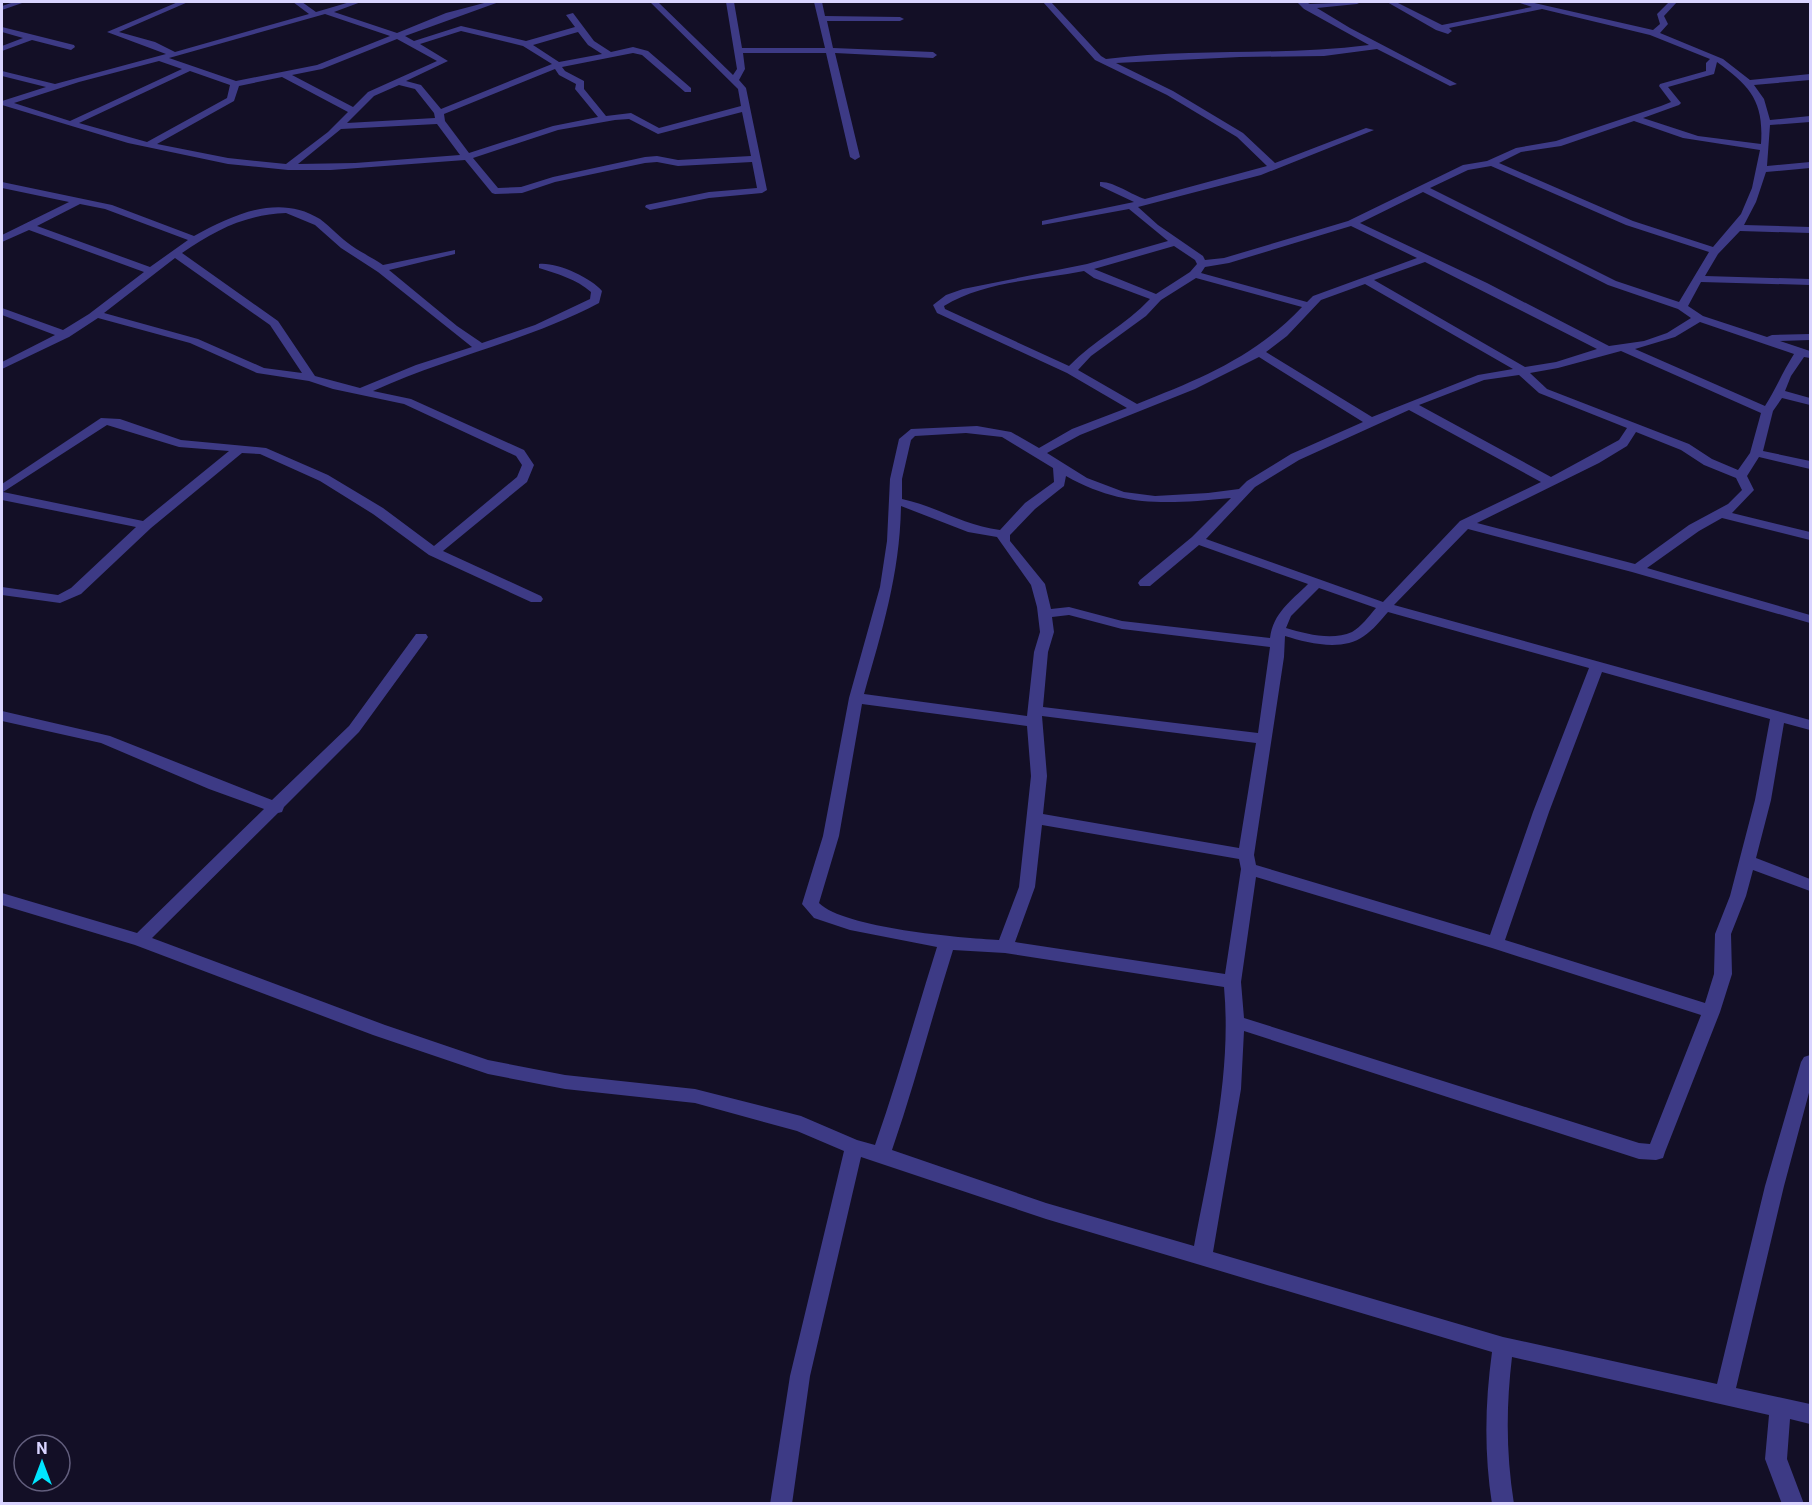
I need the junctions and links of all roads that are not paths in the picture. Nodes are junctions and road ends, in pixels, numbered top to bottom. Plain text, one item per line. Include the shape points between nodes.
1 (21, 2) edge
2 (176, 2) edge
3 (297, 2) edge
4 (357, 2) edge
5 (495, 2) edge
6 (654, 2) edge
7 (730, 2) edge
8 (818, 2) edge
9 (1047, 2) edge
10 (1357, 2) edge
11 (1391, 2) edge
12 (1521, 2) edge
13 (1673, 2) edge
14 (1304, 4) edge
15 (483, 5) junction
16 (1546, 6) junction
17 (2, 8) edge
18 (318, 13) junction
19 (570, 15) dead end
20 (823, 18) junction
21 (900, 19) dead end
22 (461, 28) junction
23 (1439, 28) junction
24 (579, 29) junction
25 (2, 30) edge
26 (1457, 33) dead end
27 (1654, 34) junction
28 (399, 36) junction
29 (30, 38) junction
30 (413, 44) junction
31 (526, 44) junction
32 (1380, 46) junction
33 (71, 47) dead end
34 (2, 49) edge
35 (738, 51) junction
36 (831, 51) junction
37 (173, 54) junction
38 (608, 54) junction
39 (933, 55) dead end
40 (159, 58) junction
41 (1715, 59) junction
42 (1107, 61) junction
43 (558, 65) junction
44 (188, 69) junction
45 (2, 73) edge
46 (283, 74) junction
47 (1810, 77) edge
48 (735, 79) junction
49 (398, 82) junction
50 (1749, 83) junction
51 (235, 84) junction
52 (1453, 84) dead end
53 (57, 86) junction
54 (688, 90) dead end
55 (3, 103) edge
56 (745, 108) junction
57 (354, 111) junction
58 (439, 117) junction
59 (604, 119) junction
60 (1637, 119) junction
61 (1810, 119) edge
62 (1765, 123) junction
63 (70, 124) junction
64 (341, 126) junction
65 (1369, 130) dead end
66 (149, 145) junction
67 (1763, 147) junction
68 (467, 157) junction
69 (855, 157) dead end
70 (755, 159) junction
71 (1492, 163) junction
72 (1810, 165) edge
73 (288, 167) junction
74 (1273, 167) junction
75 (1762, 169) junction
76 (1102, 184) dead end
77 (2, 185) edge
78 (1424, 189) junction
79 (81, 200) junction
80 (1144, 202) junction
81 (1131, 206) junction
82 (650, 207) dead end
83 (1046, 223) dead end
84 (1352, 223) junction
85 (29, 226) junction
86 (1737, 228) junction
87 (1810, 230) edge
88 (2, 239) edge
89 (197, 240) junction
90 (1176, 242) junction
91 (1715, 251) junction
92 (451, 252) dead end
93 (174, 254) junction
94 (1425, 258) junction
95 (1202, 264) junction
96 (543, 266) dead end
97 (1086, 267) junction
98 (380, 269) junction
99 (152, 271) junction
100 (1194, 274) junction
101 (1365, 279) junction
102 (1699, 279) junction
103 (1810, 282) edge
104 (1157, 298) junction
105 (1310, 306) junction
106 (1682, 308) junction
107 (2, 311) edge
108 (96, 314) junction
109 (1699, 318) junction
110 (65, 335) junction
111 (1810, 337) edge
112 (1762, 338) junction
113 (480, 347) junction
114 (1625, 349) junction
115 (1607, 350) junction
116 (1259, 352) junction
117 (1806, 354) edge
118 (2, 366) edge
119 (1521, 370) junction
120 (1071, 371) junction
121 (311, 378) junction
122 (363, 391) junction
123 (1779, 393) junction
124 (1810, 402) edge
125 (1409, 405) junction
126 (1135, 408) junction
127 (1767, 411) junction
128 (1373, 423) junction
129 (1633, 428) junction
130 (239, 449) junction
131 (1040, 452) junction
132 (1756, 453) junction
133 (1810, 465) edge
134 (1059, 467) junction
135 (1741, 476) junction
136 (1549, 481) junction
137 (1099, 487) junction
138 (1054, 488) junction
139 (2, 489) edge
140 (1241, 493) junction
141 (2, 496) edge
142 (895, 501) junction
143 (1722, 514) junction
144 (1465, 524) junction
145 (146, 525) junction
146 (1003, 534) junction
147 (1810, 536) edge
148 (1197, 540) junction
149 (434, 552) junction
150 (1637, 569) junction
151 (1145, 583) dead end
152 (1316, 584) junction
153 (2, 591) edge
154 (536, 599) dead end
155 (1385, 607) junction
156 (1045, 614) junction
157 (1810, 619) edge
158 (1277, 636) junction
159 (421, 638) dead end
160 (1597, 667) junction
161 (856, 698) junction
162 (2, 716) edge
163 (1035, 717) junction
164 (1777, 718) junction
165 (1810, 725) edge
166 (1264, 739) junction
167 (277, 808) junction
168 (1033, 818) junction
169 (1746, 861) junction
170 (1248, 862) junction
171 (1810, 885) edge
172 (2, 899) edge
173 (140, 940) junction
174 (947, 943) junction
175 (1496, 943) junction
176 (1005, 946) junction
177 (1232, 982) junction
178 (1711, 1012) junction
179 (1236, 1022) junction
180 (1810, 1062) edge
181 (854, 1148) junction
182 (881, 1154) junction
183 (1202, 1256) junction
184 (1503, 1346) junction
185 (1724, 1396) junction
186 (1780, 1408) junction
187 (1810, 1414) edge
188 (781, 1503) edge
189 (1503, 1503) edge
190 (1793, 1503) edge

1 - 17 street
2 - 37 street via 111,32
3 - 18 street
4 - 18 street
5 - 15 street
6 - 48 street
7 - 35 street
8 - 20 street
9 - 42 street via 1098,58
10 - 14 street
11 - 23 street
12 - 16 street
13 - 27 street via 1660,16 1664,24
14 - 32 street
15 - 22 street via 474,19
15 - 28 street
16 - 23 street
16 - 27 street
18 - 28 street
18 - 37 street via 276,28
19 - 24 street
20 - 21 street
20 - 36 street
22 - 30 street
22 - 31 street
23 - 26 street
24 - 31 street
24 - 38 street
25 - 29 street
27 - 41 street via 1679,41
28 - 30 street
28 - 46 street via 340,60
29 - 33 street
29 - 34 street
30 - 49 street via 444,61
31 - 43 street
32 - 42 street via 1324,53
32 - 52 street
35 - 36 street
35 - 48 street via 741,69
36 - 39 street
36 - 69 street
37 - 40 street
38 - 43 street
38 - 54 street via 645,52
40 - 44 street
40 - 53 street
41 - 50 street
41 - 60 street via 1710,63 1711,72 1663,86 1676,103
42 - 74 street via 1240,135
43 - 58 street
43 - 59 street via 562,73 581,83 579,89
44 - 51 street
44 - 63 street
45 - 53 street
46 - 51 street
46 - 57 street
47 - 50 street
48 - 56 street via 745,96
49 - 57 street via 371,94
49 - 58 street via 418,87
50 - 62 street via 1760,98
51 - 66 street via 231,99
53 - 55 street
55 - 63 street
56 - 59 street via 658,131 631,116
56 - 70 street
57 - 64 street
58 - 64 street
58 - 68 street
59 - 68 street via 556,128
60 - 67 street via 1704,142
60 - 71 street via 1558,144 1519,150
61 - 62 street
62 - 67 street
63 - 66 street
64 - 73 street
65 - 74 street
66 - 73 street via 221,161
67 - 75 street
68 - 70 street via 495,191 510,192 645,160 678,163
68 - 73 street
70 - 82 street via 762,190 709,195
71 - 78 street via 1466,167
71 - 91 street via 1628,224
72 - 75 street
74 - 80 street
75 - 86 street via 1746,216
76 - 80 street
77 - 79 street
78 - 84 street
78 - 106 street via 1612,283
79 - 85 street
79 - 89 street
80 - 81 street
81 - 83 street
81 - 90 street
84 - 94 street
84 - 95 street via 1226,261
85 - 88 street
85 - 99 street
86 - 87 street
86 - 91 street
89 - 93 street
89 - 98 street via 222,225 280,209 313,219
90 - 95 street
90 - 97 street
91 - 102 street
92 - 98 street
93 - 99 street
93 - 121 street via 274,323
94 - 101 street
94 - 115 street
95 - 100 street
96 - 113 street via 568,273 591,286 597,291 595,301 508,340
97 - 104 street via 1098,276
97 - 120 street via 953,296 938,305 941,311
98 - 113 street via 445,325
99 - 108 street
100 - 104 street
100 - 105 street
101 - 105 street via 1317,298
101 - 119 street via 1435,322 1469,336
102 - 103 street
102 - 106 street
104 - 120 street
105 - 116 street
106 - 109 street
107 - 110 street
108 - 110 street
108 - 121 street via 194,341 261,371
109 - 112 street
109 - 114 street via 1671,335
110 - 118 street
111 - 112 street
112 - 117 street
113 - 122 street via 400,372
114 - 115 street
114 - 127 street
115 - 119 street via 1558,365
116 - 126 street via 1191,387
116 - 128 street
117 - 123 street via 1785,376
119 - 125 street via 1482,377
119 - 129 street via 1544,391
120 - 126 street
121 - 122 street
122 - 149 street via 421,406 520,453 528,465 523,479
123 - 124 street
123 - 127 street
125 - 128 street
125 - 136 street
126 - 131 street via 1076,432
127 - 132 street
128 - 140 street via 1295,457
129 - 135 street via 1685,447
129 - 136 street via 1623,443 1608,453
130 - 139 street via 179,442 105,422
130 - 145 street
130 - 149 street via 262,451 324,478
131 - 134 street
131 - 142 street via 999,432 911,433 905,439
132 - 133 street
132 - 135 street
134 - 137 street
134 - 138 street via 1060,483
135 - 143 street via 1748,490
136 - 144 street
137 - 138 street
137 - 140 street via 1139,498
138 - 146 street
140 - 148 street
141 - 145 street
142 - 146 street via 920,507 963,528
142 - 161 street via 887,586
143 - 147 street
143 - 150 street via 1707,519
144 - 150 street
144 - 155 street
145 - 153 street via 76,591 60,599
146 - 156 street via 1004,541 1038,584
148 - 151 street
148 - 152 street
149 - 154 street
150 - 157 street
152 - 155 street
152 - 158 street via 1283,614
155 - 158 street via 1350,638 1315,641
155 - 160 street
156 - 158 street via 1069,610 1122,625
156 - 163 street via 1047,632 1041,652
158 - 166 street
159 - 167 street via 354,729
160 - 164 street
160 - 175 street
161 - 163 street
161 - 174 street via 831,836 810,904 820,914 856,927
162 - 167 street via 105,739
163 - 166 street
163 - 168 street via 1039,776
164 - 165 street
164 - 169 street via 1763,800
166 - 170 street
167 - 173 street
168 - 170 street
168 - 176 street via 1027,887
169 - 171 street
169 - 178 street via 1723,934 1723,974
170 - 175 street
170 - 177 street
172 - 173 street
173 - 181 street via 488,1067 565,1082 695,1096 801,1124
174 - 176 street
174 - 182 street via 908,1078
175 - 178 street
176 - 177 street
177 - 179 street
178 - 179 street via 1656,1152 1639,1151
179 - 183 street via 1232,1089
180 - 185 street via 1764,1219 1759,1258
181 - 182 street
181 - 188 street via 800,1376
182 - 183 street via 1046,1211
183 - 184 street
184 - 185 street
184 - 189 street via 1494,1431
185 - 186 street
186 - 187 street
186 - 190 street via 1776,1459

